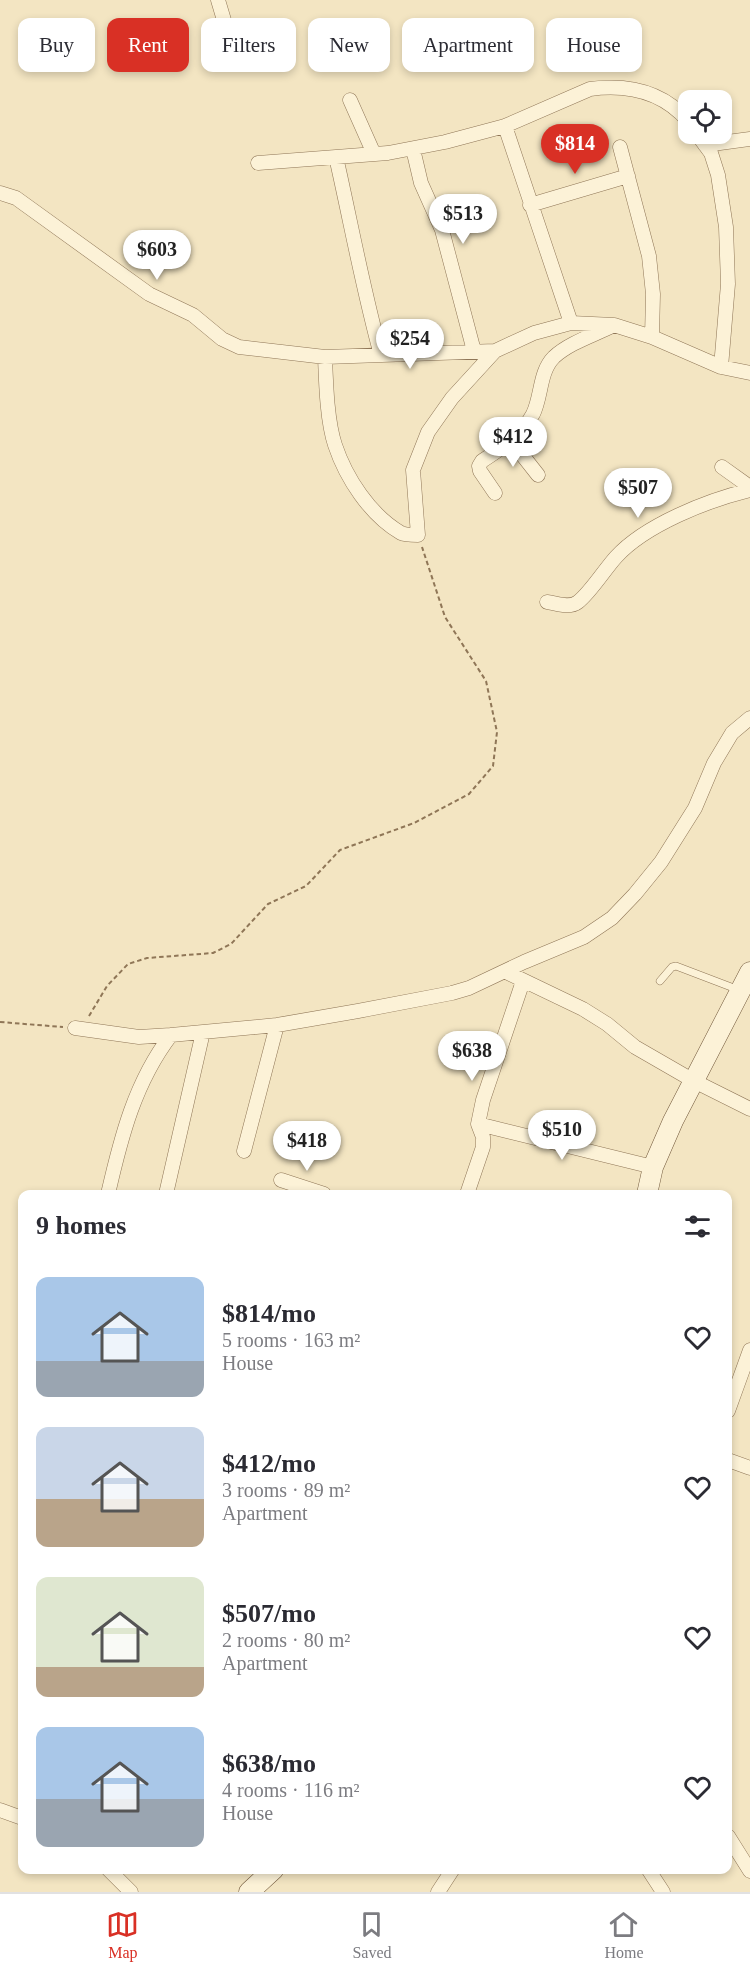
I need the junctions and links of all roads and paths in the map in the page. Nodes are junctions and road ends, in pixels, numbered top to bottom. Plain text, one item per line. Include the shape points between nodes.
1 (218, 0) edge
2 (223, 18) edge
3 (350, 100) dead end
4 (678, 109) edge
5 (505, 126) junction
6 (732, 139) edge
7 (750, 139) edge
8 (705, 144) edge
9 (620, 147) dead end
10 (413, 149) junction
11 (374, 154) junction
12 (336, 157) junction
13 (258, 163) dead end
14 (628, 176) junction
15 (0, 193) edge
16 (530, 205) junction
17 (570, 323) junction
18 (614, 325) junction
19 (652, 338) junction
20 (474, 351) junction
21 (495, 351) junction
22 (381, 355) junction
23 (325, 357) junction
24 (721, 367) junction
25 (750, 373) edge
26 (512, 442) junction
27 (722, 467) dead end
28 (538, 475) dead end
29 (750, 488) edge
30 (495, 493) dead end
31 (418, 535) junction
32 (546, 602) dead end
33 (750, 718) edge
34 (506, 972) junction
35 (750, 972) edge
36 (523, 981) junction
37 (660, 981) dead end
38 (739, 990) junction
39 (0, 1022) edge
40 (277, 1025) junction
41 (75, 1028) junction
42 (203, 1032) junction
43 (171, 1035) junction
44 (694, 1081) junction
45 (750, 1108) edge
46 (478, 1124) junction
47 (244, 1151) dead end
48 (652, 1167) junction
49 (282, 1180) dead end
50 (109, 1190) edge
51 (167, 1190) edge
52 (312, 1190) edge
53 (469, 1190) edge
54 (648, 1190) edge
55 (749, 1355) edge
56 (732, 1400) edge
57 (732, 1461) edge
58 (750, 1467) edge
59 (0, 1810) edge
60 (18, 1817) edge
61 (732, 1842) edge
62 (750, 1871) edge
63 (113, 1874) edge
64 (269, 1874) edge
65 (450, 1874) edge
66 (651, 1874) edge
67 (130, 1892) edge
68 (249, 1892) edge
69 (438, 1892) edge
70 (663, 1892) edge

1 - 2 street
3 - 11 street
4 - 5 street via 661,98 606,87 590,89
5 - 10 street
5 - 16 street
6 - 7 street
8 - 24 street via 718,175 726,227 728,284
9 - 14 street
10 - 11 street
10 - 20 street via 421,183 442,230
11 - 12 street
12 - 13 street
12 - 22 street
14 - 16 street
14 - 19 street via 649,256
15 - 23 street via 16,198 149,294 192,315 222,339 239,347
16 - 17 street
17 - 18 street
17 - 21 street via 534,333
18 - 19 street
18 - 26 street via 555,357 545,369 533,414
19 - 24 street
20 - 21 street
20 - 22 street
21 - 31 street via 452,398 428,432 413,470
22 - 23 street
23 - 31 street via 335,444 351,480 375,512 402,534
24 - 25 street
26 - 28 street
26 - 30 street via 479,466
27 - 29 street
29 - 32 street via 706,503 632,541 578,602 566,606
31 - 41 path via 445,617 486,681 497,732 493,766 460,799 414,824 340,850 306,885 268,904 231,944 213,953 147,958 128,964 107,986 91,1015
33 - 34 street via 732,733 695,808 661,862 612,918 584,937
34 - 36 street
34 - 40 street via 452,993
35 - 38 street
36 - 44 street via 583,1010 635,1047
36 - 46 street
37 - 38 lane via 676,966
38 - 44 street
39 - 41 path
40 - 42 street
40 - 47 street
41 - 43 street via 140,1037
42 - 43 street
42 - 51 street
43 - 50 street via 153,1062 126,1121
44 - 45 street
44 - 48 street
46 - 48 street
46 - 53 street via 483,1147
48 - 54 street
49 - 52 street
55 - 56 street
57 - 58 street
59 - 60 street
61 - 62 street
63 - 67 street
64 - 68 street
65 - 69 street
66 - 70 street

